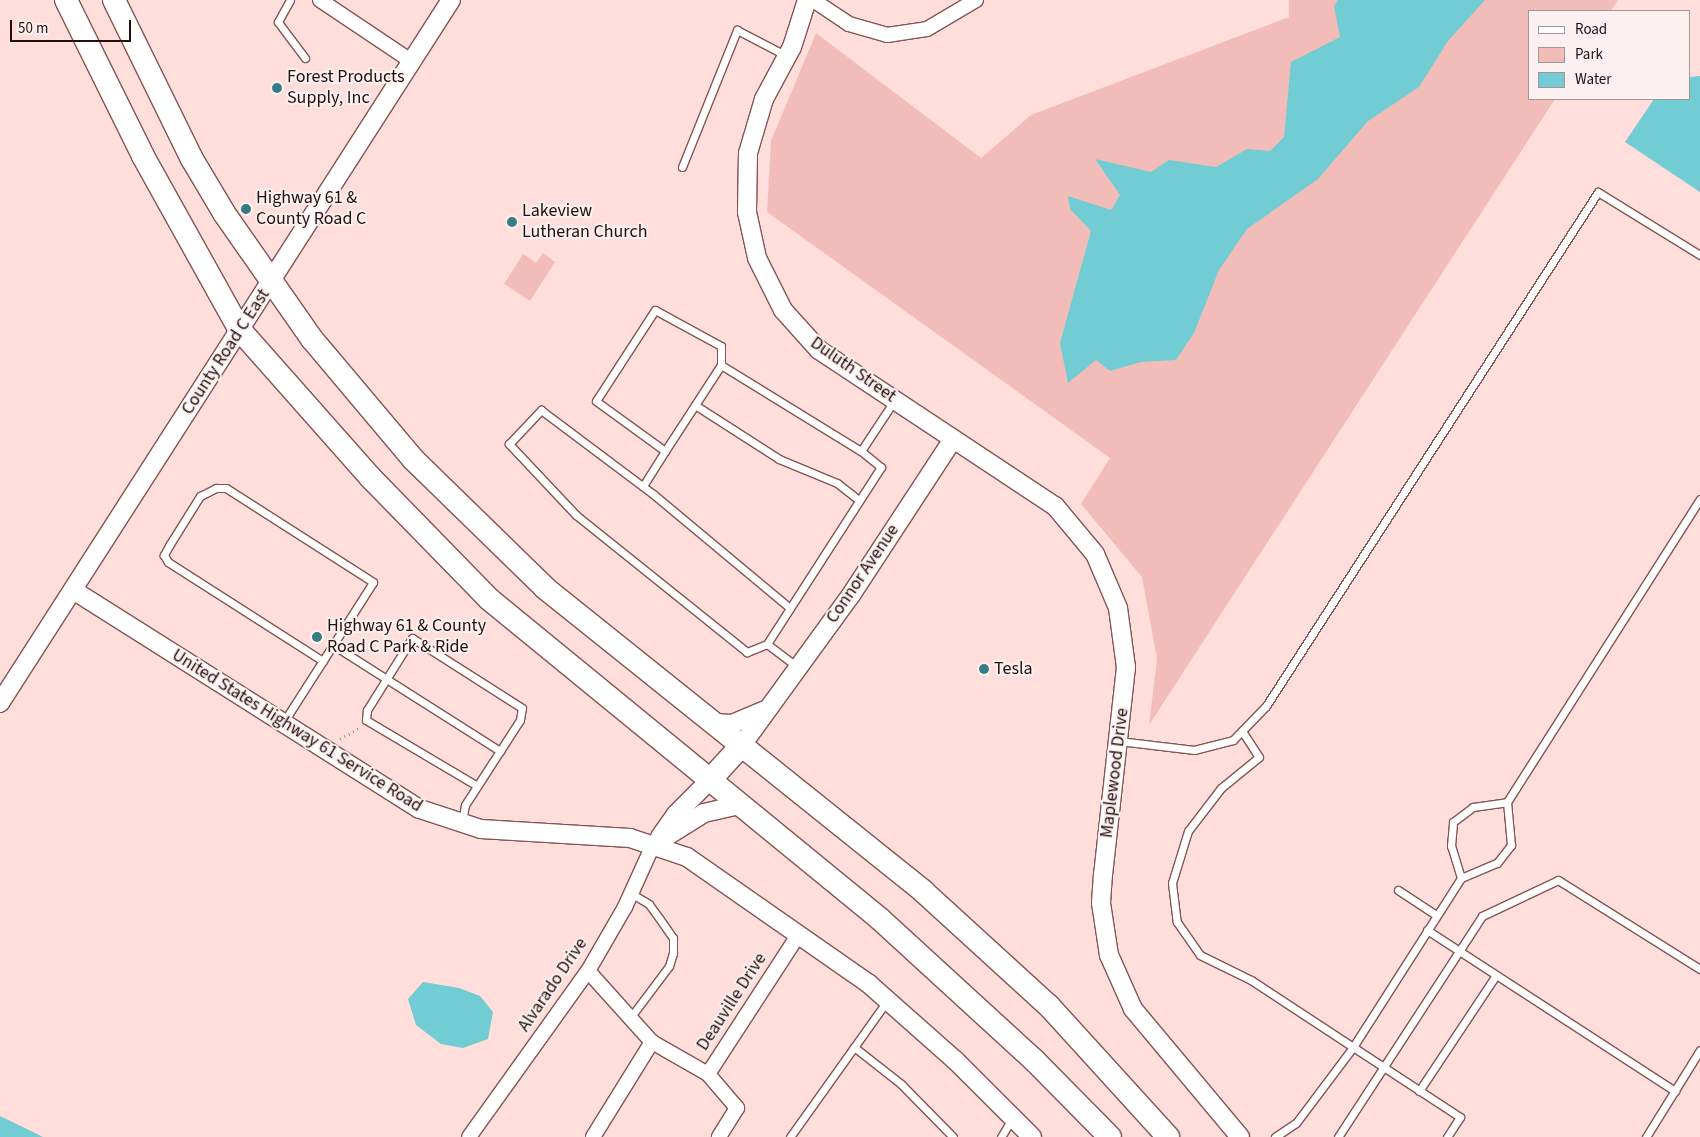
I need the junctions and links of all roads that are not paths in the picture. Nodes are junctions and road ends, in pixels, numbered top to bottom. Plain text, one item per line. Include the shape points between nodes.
1 (66, 0) edge
2 (114, 0) edge
3 (290, 0) edge
4 (320, 0) edge
5 (451, 0) edge
6 (807, 0) edge
7 (813, 0) edge
8 (976, 0) edge
9 (787, 56) junction
10 (305, 58) dead end
11 (411, 62) junction
12 (682, 167) dead end
13 (1700, 255) edge
14 (270, 282) junction
15 (240, 330) junction
16 (721, 365) junction
17 (895, 400) junction
18 (695, 405) junction
19 (953, 439) junction
20 (665, 451) junction
21 (861, 451) junction
22 (643, 486) junction
23 (1700, 498) edge
24 (860, 500) junction
25 (73, 590) junction
26 (790, 608) junction
27 (767, 644) junction
28 (333, 645) junction
29 (323, 661) junction
30 (798, 668) junction
31 (387, 678) junction
32 (0, 703) edge
33 (770, 708) junction
34 (715, 723) junction
35 (283, 724) junction
36 (1242, 731) junction
37 (1119, 741) junction
38 (742, 745) junction
39 (500, 751) junction
40 (709, 781) junction
41 (477, 786) junction
42 (1507, 802) junction
43 (738, 805) junction
44 (462, 824) junction
45 (654, 845) junction
46 (1461, 878) junction
47 (1398, 890) dead end
48 (631, 894) junction
49 (1436, 915) junction
50 (1427, 930) junction
51 (799, 934) junction
52 (1458, 950) junction
53 (1700, 969) edge
54 (588, 971) junction
55 (1496, 975) junction
56 (888, 1000) junction
57 (630, 1018) junction
58 (652, 1042) junction
59 (854, 1046) junction
60 (1353, 1047) junction
61 (1700, 1050) edge
62 (1384, 1067) junction
63 (708, 1074) junction
64 (1420, 1091) junction
65 (1675, 1091) junction
66 (1014, 1117) junction
67 (469, 1137) edge
68 (593, 1137) edge
69 (719, 1137) edge
70 (790, 1137) edge
71 (953, 1137) edge
72 (1001, 1137) edge
73 (1032, 1137) edge
74 (1110, 1137) edge
75 (1168, 1137) edge
76 (1240, 1137) edge
77 (1275, 1137) edge
78 (1338, 1137) edge
79 (1447, 1137) edge
80 (1646, 1137) edge

1 - 15 main road via 143,156
2 - 14 main road via 192,159
3 - 10 lane via 278,22
4 - 11 street
5 - 11 street, County Road C East
6 - 9 street, Duluth Street
7 - 8 street via 849,24 888,35 927,29
9 - 12 lane via 737,30
9 - 17 street, Duluth Street via 764,99 748,153 747,212 757,258 784,310 802,333 819,350
11 - 14 street, County Road C East
13 - 36 lane via 1598,192 1266,706
14 - 15 street, County Road C East
14 - 34 main road via 360,398 472,520 545,588
15 - 25 street, County Road C East
15 - 40 main road via 370,477 489,599
16 - 18 lane
16 - 20 lane via 720,346 655,310 596,401
16 - 21 lane
17 - 19 street, Duluth Street
17 - 21 lane
18 - 20 lane
18 - 24 lane via 779,459 837,483
19 - 30 street, Connor Avenue
19 - 37 street, Maplewood Drive via 1055,506 1095,554 1109,581 1124,637 1126,667
20 - 22 lane
21 - 24 lane via 881,467
22 - 26 lane
22 - 27 lane via 542,410 509,444 576,515 747,652
23 - 42 lane
24 - 26 lane
25 - 32 street, County Road C East
25 - 35 street, United States Highway 61 Service Road
26 - 27 lane
27 - 30 lane
28 - 29 lane
28 - 29 lane via 373,582 226,488 216,488 200,496 164,555 168,562
28 - 31 lane
29 - 35 lane
30 - 33 street, Connor Avenue
31 - 39 lane
31 - 39 lane via 412,638 515,702 522,708 520,720
31 - 41 lane via 367,710 366,720
33 - 34 street, Connor Avenue via 749,719
33 - 38 street, Connor Avenue
34 - 38 main road
35 - 44 street, United States Highway 61 Service Road via 406,802
36 - 37 lane via 1233,740 1194,750
36 - 60 lane via 1259,757 1221,788 1188,832 1172,883 1176,922 1200,955 1250,980
37 - 76 street, Maplewood Drive via 1101,903 1109,955 1133,1009
38 - 40 main road, Connor Avenue
38 - 75 main road via 924,892 1049,1006
39 - 41 lane
40 - 43 main road
40 - 45 street via 676,814
41 - 44 lane via 465,805
42 - 46 lane via 1511,845 1497,864
42 - 46 lane via 1473,808 1453,822 1450,846
43 - 45 street via 720,806 704,813
43 - 74 main road via 880,919 958,988
44 - 45 street, United States Highway 61 Service Road via 511,832 630,838
45 - 48 street, Alvarado Drive
45 - 51 street, United States Highway 61 Service Road via 687,857 712,872
46 - 49 lane
47 - 49 lane
48 - 54 street, Alvarado Drive
48 - 57 lane via 649,904 659,918 672,938 673,953 669,966
49 - 50 lane
50 - 52 lane
50 - 60 lane
51 - 56 street, United States Highway 61 Service Road
51 - 63 street, Deauville Drive
52 - 53 lane via 1482,916 1558,880
52 - 55 lane
52 - 62 lane
54 - 57 street
54 - 67 street, Alvarado Drive
55 - 64 lane
55 - 65 lane
56 - 59 lane
56 - 66 street, United States Highway 61 Service Road
57 - 58 street
58 - 63 street
58 - 68 street
59 - 70 lane
59 - 71 lane via 901,1084
60 - 62 lane
60 - 77 lane via 1296,1123
61 - 65 lane
62 - 64 lane
62 - 78 lane
63 - 69 street, Deauville Drive via 737,1108
64 - 79 lane via 1460,1117
65 - 80 lane
66 - 72 lane
66 - 73 street, United States Highway 61 Service Road

